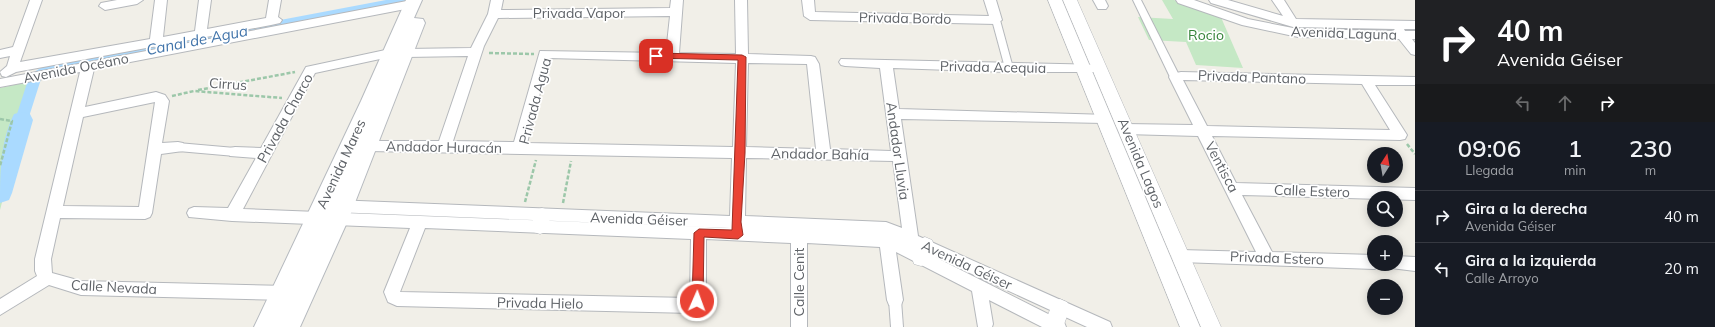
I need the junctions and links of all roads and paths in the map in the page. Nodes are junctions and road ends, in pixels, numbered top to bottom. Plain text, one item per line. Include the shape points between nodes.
1 (36, 0) edge
2 (137, 0) edge
3 (161, 0) edge
4 (205, 0) edge
5 (275, 0) edge
6 (383, 0) edge
7 (498, 0) edge
8 (740, 0) edge
9 (808, 0) edge
10 (990, 0) edge
11 (1055, 0) edge
12 (1070, 0) edge
13 (1137, 0) edge
14 (1182, 0) edge
15 (1215, 0) edge
16 (1278, 0) edge
17 (418, 1) edge
18 (106, 6) dead end
19 (677, 6) edge
20 (494, 14) junction
21 (271, 20) junction
22 (996, 20) junction
23 (1293, 23) junction
24 (1394, 25) junction
25 (1415, 26) edge
26 (201, 32) junction
27 (1402, 35) junction
28 (1415, 35) edge
29 (156, 41) junction
30 (18, 50) junction
31 (1415, 51) edge
32 (476, 52) junction
33 (398, 53) junction
34 (0, 54) edge
35 (544, 54) junction
36 (672, 56) junction
37 (742, 57) junction
38 (845, 62) dead end
39 (886, 64) junction
40 (88, 66) junction
41 (12, 68) junction
42 (1009, 68) junction
43 (1100, 68) junction
44 (1082, 69) junction
45 (310, 70) junction
46 (1175, 77) junction
47 (1366, 80) junction
48 (1415, 81) edge
49 (0, 82) edge
50 (194, 91) junction
51 (160, 98) junction
52 (294, 98) junction
53 (379, 101) junction
54 (77, 113) junction
55 (893, 114) junction
56 (1104, 118) junction
57 (0, 119) edge
58 (1125, 129) junction
59 (1203, 131) junction
60 (368, 146) junction
61 (444, 146) junction
62 (178, 148) joint
63 (519, 148) junction
64 (539, 148) junction
65 (154, 149) junction
66 (573, 149) junction
67 (235, 152) joint
68 (265, 153) junction
69 (741, 153) junction
70 (824, 154) junction
71 (900, 156) junction
72 (0, 166) edge
73 (1129, 178) junction
74 (1147, 178) junction
75 (1234, 189) junction
76 (1415, 194) edge
77 (54, 212) junction
78 (329, 212) junction
79 (194, 213) dead end
80 (523, 214) junction
81 (232, 215) junction
82 (560, 215) junction
83 (541, 221) junction
84 (420, 222) junction
85 (737, 229) junction
86 (699, 233) junction
87 (799, 237) junction
88 (887, 242) junction
89 (919, 247) junction
90 (1180, 256) junction
91 (1267, 258) junction
92 (1367, 262) edge
93 (1403, 263) edge
94 (1415, 264) edge
95 (47, 278) junction
96 (979, 287) junction
97 (282, 293) junction
98 (304, 295) junction
99 (895, 300) joint
100 (0, 308) edge
101 (1057, 320) edge
102 (985, 324) dead end
103 (266, 327) edge
104 (288, 327) edge
105 (799, 327) edge
106 (897, 327) edge
107 (1104, 327) edge
108 (1190, 327) edge
109 (1211, 327) edge

1 - 30 street
2 - 18 street
3 - 29 street
4 - 26 street
5 - 21 street
6 - 21 street, Avenida Océano
7 - 20 street
8 - 37 street
9 - 22 street, Privada Bordo via 810,16
10 - 22 street
11 - 44 street, Avenida Lagos
12 - 43 street, Avenida Lagos
13 - 46 street
14 - 27 street, Avenida Laguna via 1246,22 1298,34
15 - 23 street, Avenida Laguna
16 - 23 street
17 - 33 main road, Avenida Mares
17 - 40 street, Avenida Océano
19 - 20 street, Privada Vapor
19 - 36 street, Privada Vapor
20 - 32 street
21 - 26 street, Avenida Océano
22 - 42 street
23 - 24 street, Avenida Laguna
24 - 25 street, Avenida Laguna
24 - 27 street
26 - 29 street, Avenida Océano
27 - 28 street, Avenida Laguna
27 - 31 street
29 - 41 street, Avenida Océano
30 - 34 street
30 - 41 street
32 - 33 street, Privada Charco
32 - 35 path
32 - 61 street
33 - 45 street, Privada Charco
33 - 53 main road, Avenida Mares
35 - 36 street, Privada Agua
35 - 63 street, Privada Agua
36 - 37 street, Privada Agua
37 - 69 street
37 - 70 street, Privada Agua via 811,60
38 - 39 street, Privada Acequia
39 - 42 street, Privada Acequia
39 - 55 street, Andador Lluvia
40 - 49 street, Avenida Océano
40 - 54 street
41 - 49 street
42 - 44 street, Privada Acequia
43 - 44 street, Privada Acequia
43 - 58 street, Avenida Lagos
44 - 56 street, Avenida Lagos
45 - 50 path
45 - 52 street, Privada Charco
46 - 47 street, Privada Pantano
46 - 59 street, Ventisca
47 - 48 street, Privada Pantano
47 - 59 street via 1400,136
50 - 51 path, Cirrus
50 - 52 path, Cirrus
51 - 54 street
51 - 65 street via 162,101
52 - 68 street, Privada Charco
53 - 60 main road, Avenida Mares
53 - 78 main road, Avenida Mares
54 - 77 street
55 - 56 street
55 - 71 street, Andador Lluvia
56 - 73 street, Avenida Lagos
57 - 72 path via 12,121
58 - 59 street
58 - 74 street, Avenida Lagos
59 - 75 street, Ventisca
60 - 61 street, Andador Huracán
60 - 78 main road, Avenida Mares
61 - 63 street, Andador Huracán
62 - 65 street
62 - 67 street
63 - 64 street, Privada Agua
64 - 66 street, Privada Agua
64 - 80 path
65 - 77 street via 145,213
66 - 69 street, Privada Agua
66 - 82 path
67 - 68 street
68 - 81 street, Privada Charco
69 - 70 street, Andador Bahía
69 - 85 street
70 - 71 street, Andador Bahía
71 - 89 street, Andador Lluvia
73 - 74 street
73 - 108 street, Avenida Lagos
74 - 90 street, Avenida Lagos
75 - 76 street, Calle Estero
75 - 91 street, Ventisca
77 - 95 street via 43,259 43,270
78 - 80 street, Avenida Géiser
78 - 81 street
78 - 84 street, Avenida Géiser
78 - 97 main road, Avenida Mares
78 - 98 main road, Avenida Mares
79 - 81 street
80 - 83 street, Avenida Géiser
82 - 83 street, Avenida Géiser
82 - 85 street, Avenida Géiser
83 - 84 street, Avenida Géiser
83 - 86 street, Avenida Géiser
84 - 86 street, Privada Hielo via 392,292 397,299 693,306 698,298
85 - 86 street, Avenida Géiser
85 - 87 street, Avenida Géiser
85 - 89 street, Avenida Géiser via 886,228
87 - 88 street, Avenida Géiser
87 - 105 street, Calle Cenit
88 - 89 street, Avenida Géiser
88 - 99 street
89 - 96 street, Avenida Géiser
89 - 101 street, Avenida Géiser
90 - 91 street, Privada Estero
90 - 109 street, Avenida Lagos
91 - 92 street, Privada Estero
93 - 94 street
95 - 97 street, Calle Nevada via 81,288
95 - 100 street
96 - 101 street, Avenida Géiser
96 - 102 street
97 - 98 street, Calle Nevada
97 - 103 main road, Avenida Mares
98 - 104 main road, Avenida Mares
99 - 106 street
101 - 107 street, Avenida Géiser

